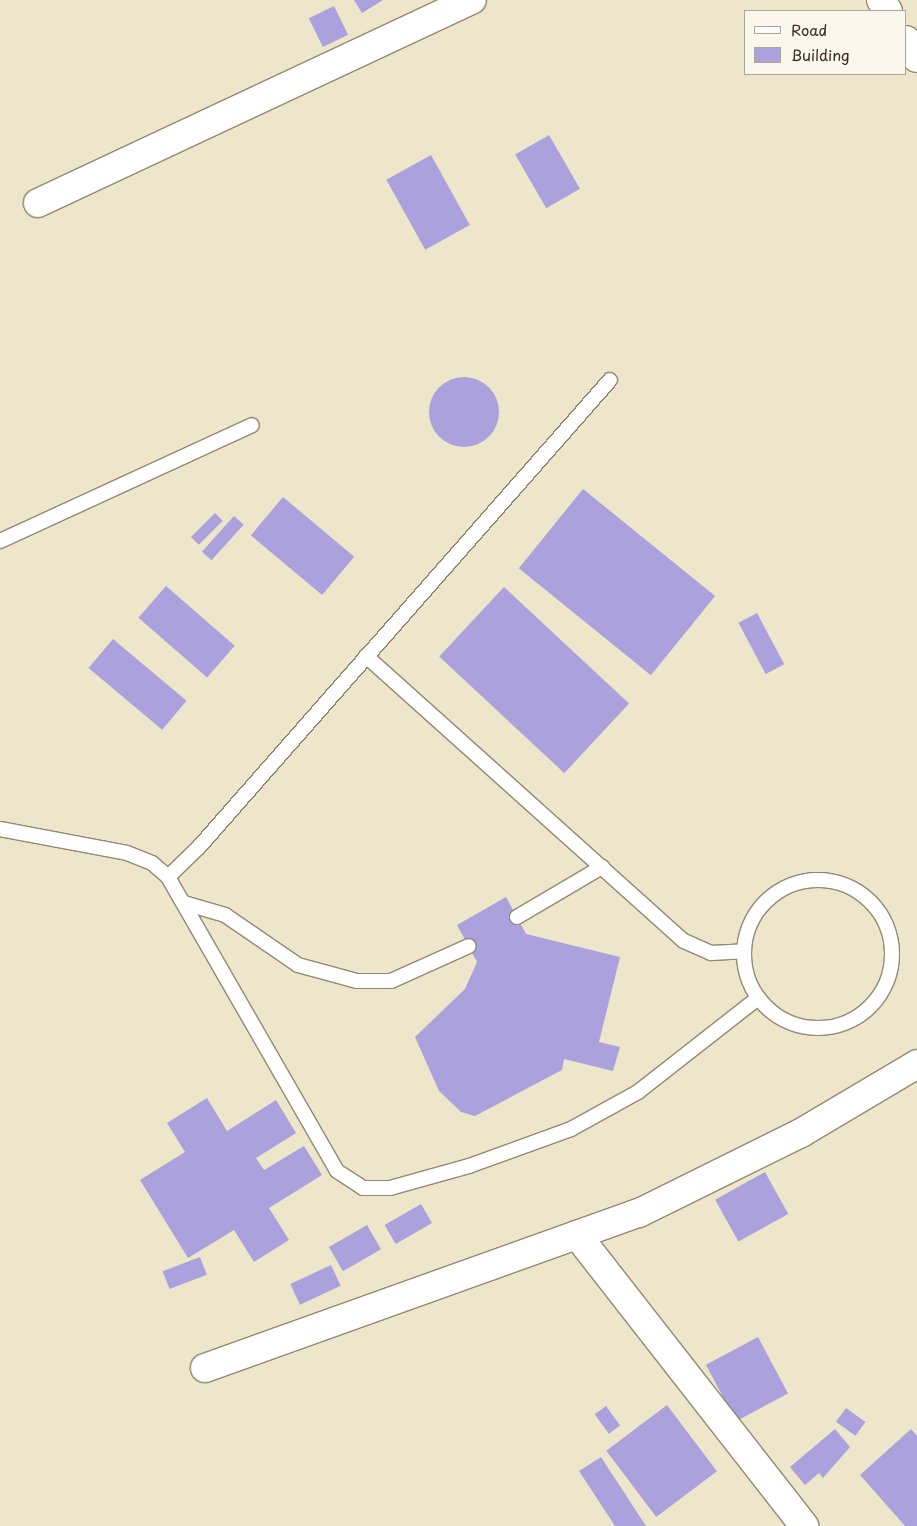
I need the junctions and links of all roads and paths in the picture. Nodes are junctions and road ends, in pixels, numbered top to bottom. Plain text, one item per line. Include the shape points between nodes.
1 (472, 0) edge
2 (907, 42) edge
3 (917, 58) edge
4 (38, 203) dead end
5 (610, 380) dead end
6 (252, 425) dead end
7 (0, 541) edge
8 (366, 656) junction
9 (0, 829) edge
10 (602, 867) junction
11 (168, 877) junction
12 (184, 902) junction
13 (517, 917) dead end
14 (469, 946) dead end
15 (744, 951) junction
16 (758, 998) junction
17 (917, 1064) edge
18 (577, 1236) junction
19 (205, 1368) dead end
20 (804, 1526) edge

1 - 4 street
2 - 3 street
5 - 8 lane
6 - 7 lane
8 - 10 lane
8 - 11 lane via 199,847
9 - 11 lane via 127,854 152,863
10 - 13 lane
10 - 15 lane via 684,941 711,954
11 - 12 lane
12 - 14 lane via 225,915 298,965 357,981 391,981
12 - 16 lane via 337,1171 363,1188 390,1188 469,1166 571,1130 638,1092
15 - 16 lane via 746,976
15 - 16 lane via 748,927 761,906 780,889 802,880 827,879 851,886 871,899 885,920 893,943 892,968 883,991 867,1010 846,1023 822,1029 797,1026 775,1015
17 - 18 street via 801,1133 639,1213
18 - 19 street
18 - 20 street

